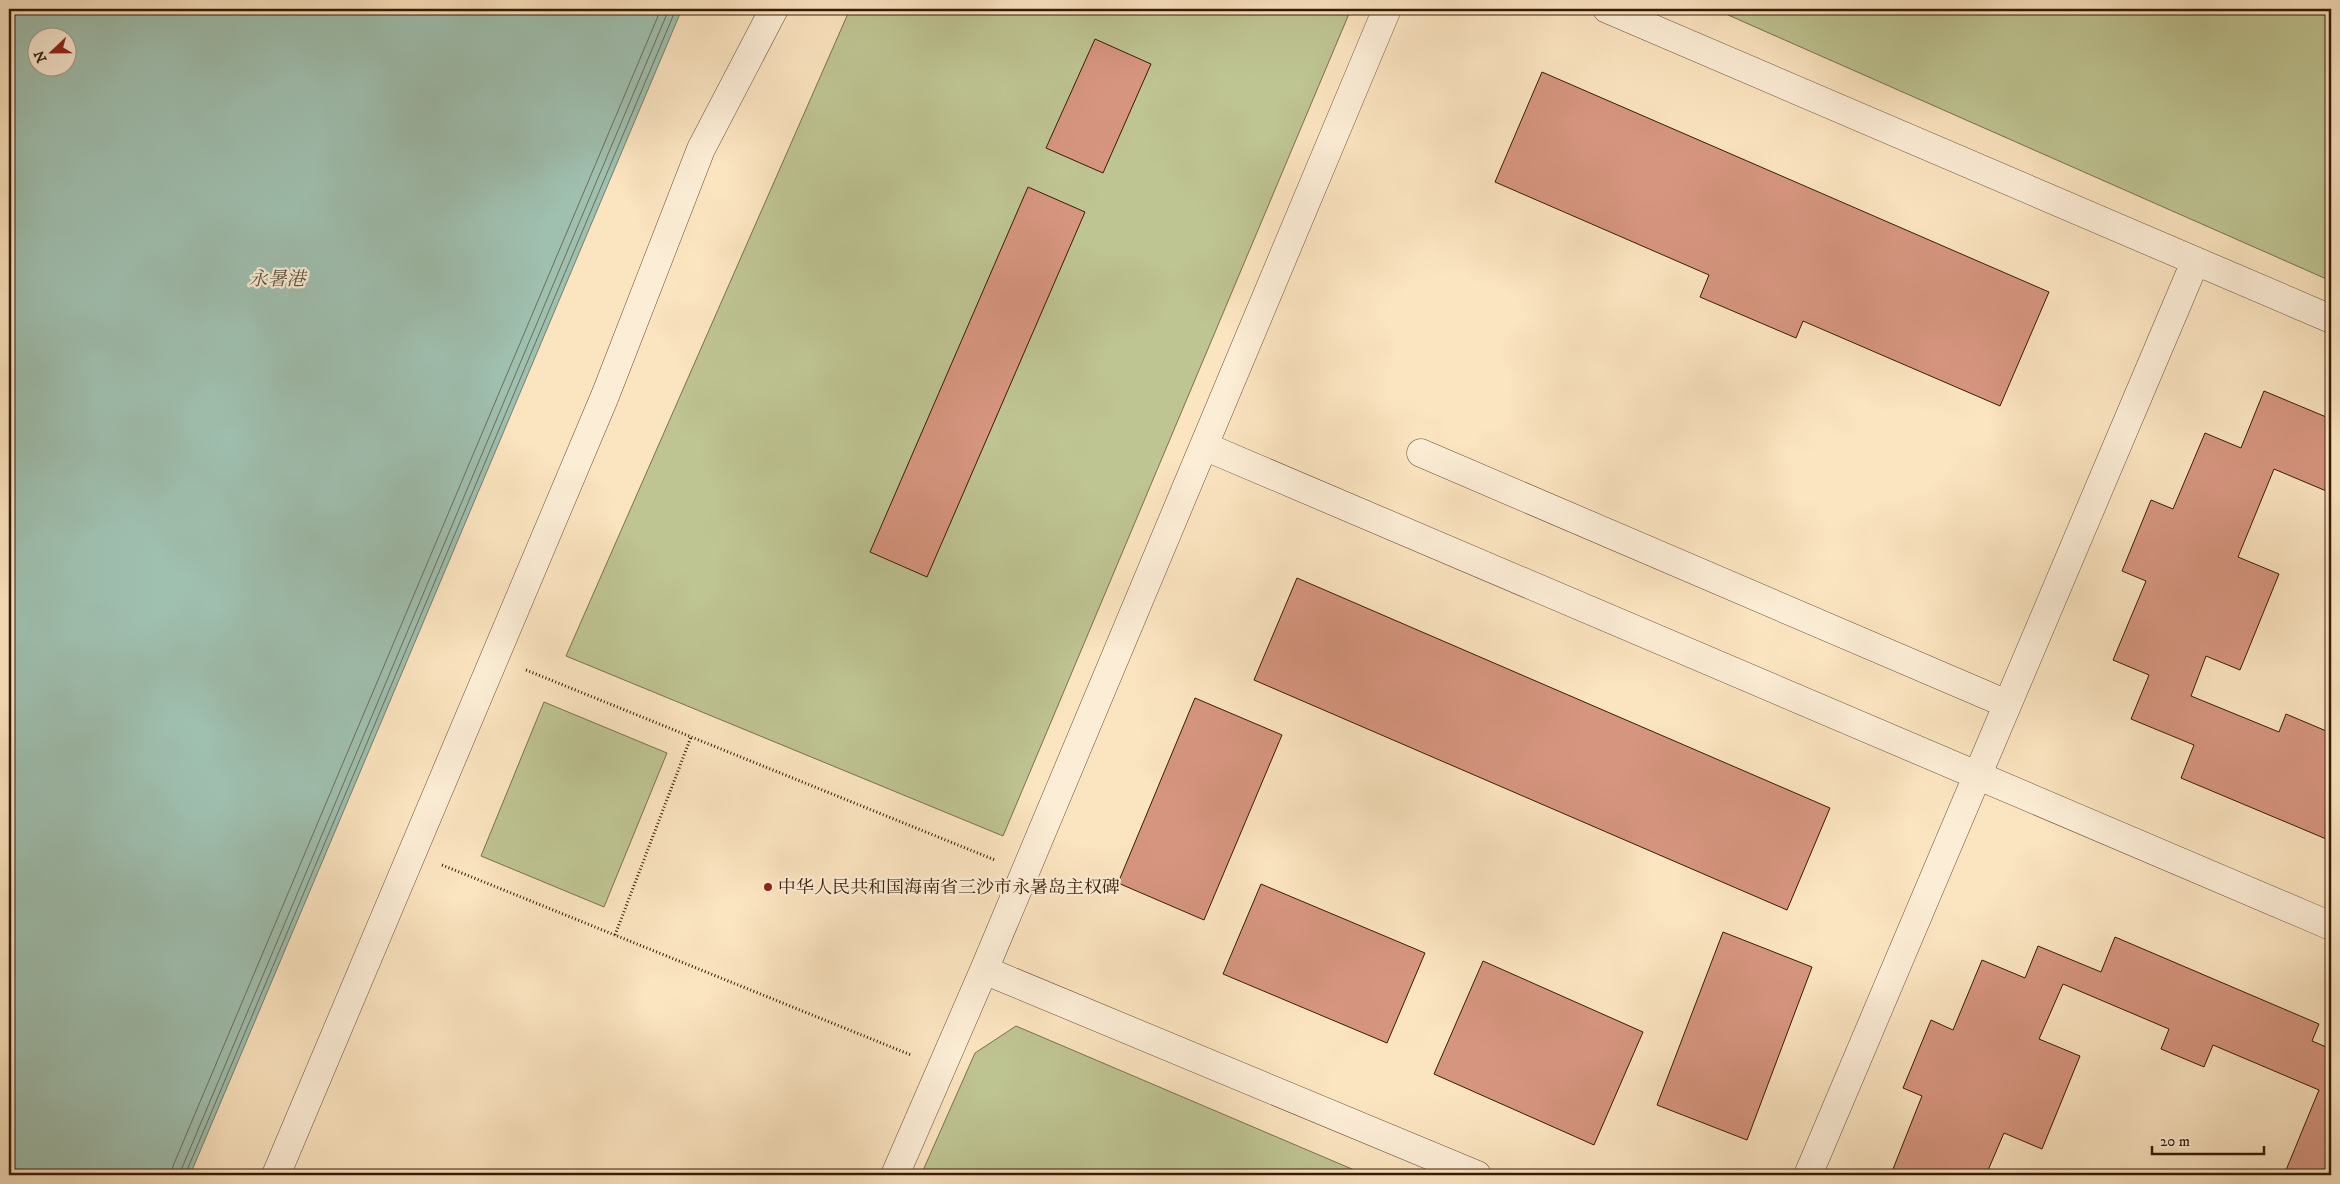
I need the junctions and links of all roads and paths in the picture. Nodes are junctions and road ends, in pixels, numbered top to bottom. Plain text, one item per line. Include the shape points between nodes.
1 (774, 9) edge
2 (1387, 9) edge
3 (1607, 9) edge
4 (2195, 262) junction
5 (2331, 319) edge
6 (1204, 446) junction
7 (1421, 453) dead end
8 (494, 657) junction
9 (2007, 704) junction
10 (692, 737) junction
11 (1977, 776) junction
12 (412, 853) junction
13 (1026, 872) junction
14 (2331, 926) edge
15 (615, 935) junction
16 (984, 970) junction
17 (942, 1068) junction
18 (276, 1175) edge
19 (896, 1175) edge
20 (1477, 1175) edge
21 (1808, 1175) edge

1 - 8 street via 701,149 605,396
2 - 6 street
3 - 4 street
4 - 5 street
4 - 9 street
6 - 11 street
6 - 13 street
7 - 9 street
8 - 10 path
8 - 12 street
9 - 11 street
10 - 13 path
10 - 15 path
11 - 14 street
11 - 21 street
12 - 15 path
12 - 18 street
13 - 16 street
15 - 17 path
16 - 17 street
16 - 20 street
17 - 19 street

